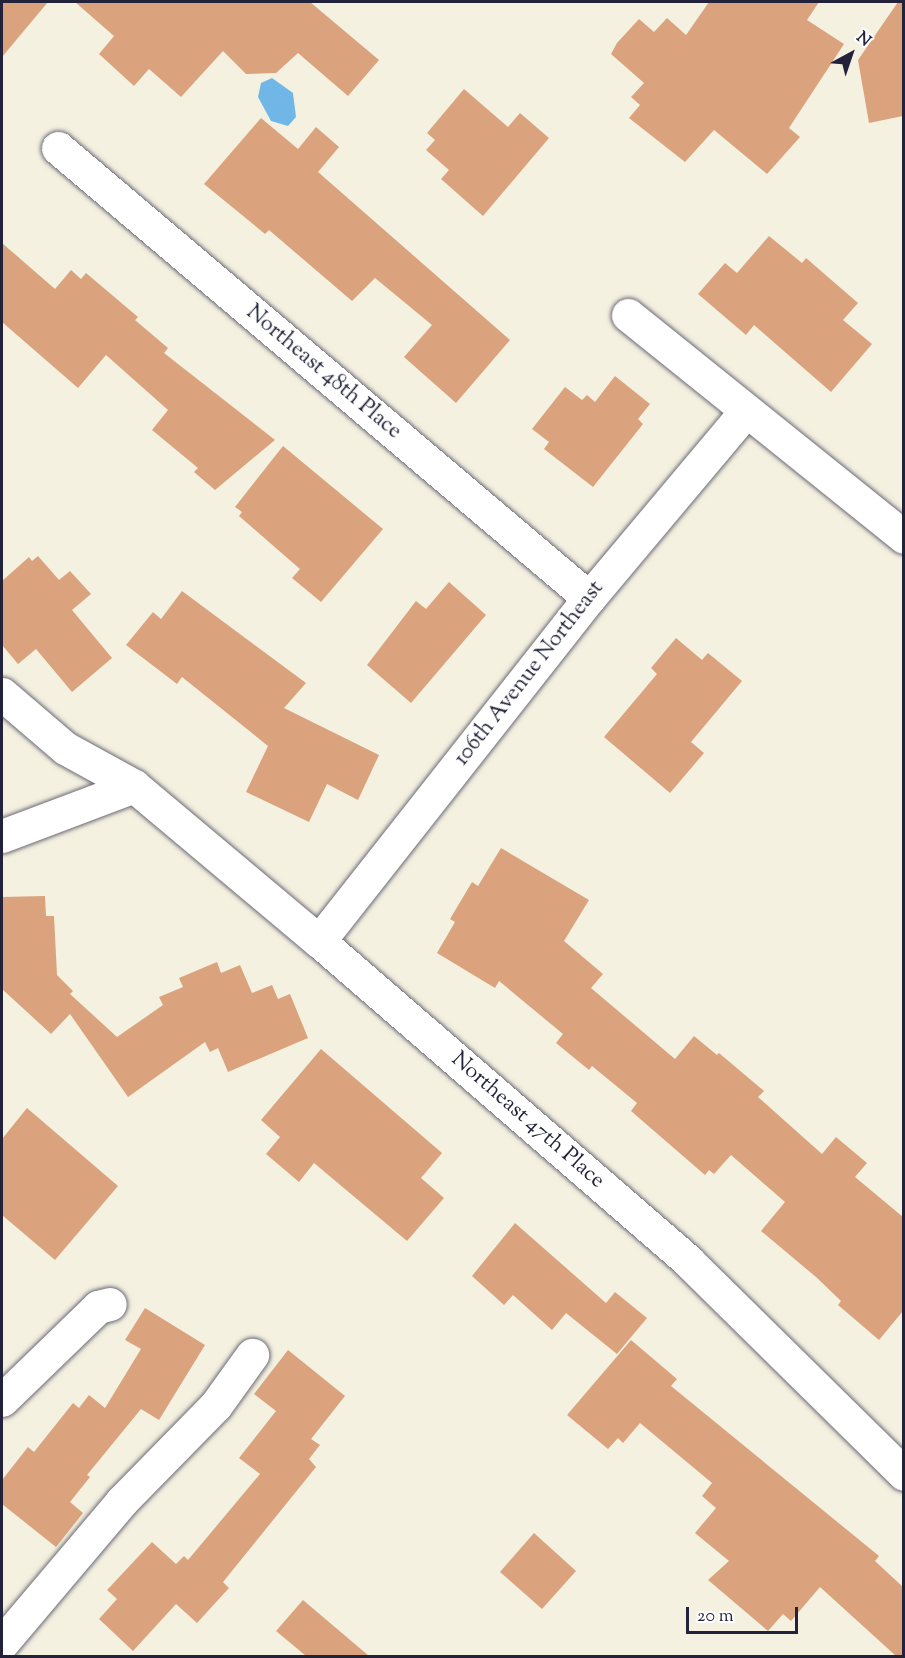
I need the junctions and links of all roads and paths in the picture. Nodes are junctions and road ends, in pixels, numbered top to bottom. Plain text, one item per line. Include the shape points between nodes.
1 (58, 148) dead end
2 (628, 315) dead end
3 (746, 411) junction
4 (903, 537) edge
5 (589, 598) junction
6 (2, 694) edge
7 (134, 786) junction
8 (2, 836) edge
9 (319, 941) junction
10 (110, 1304) dead end
11 (252, 1355) dead end
12 (2, 1400) edge
13 (903, 1474) edge
14 (2, 1643) edge

1 - 5 street, Northeast 48th Place
2 - 3 street
3 - 4 street
3 - 5 street, 106th Avenue Northeast
5 - 9 street, 106th Avenue Northeast
6 - 7 street, Northeast 47th Place via 65,748
7 - 8 street
7 - 9 street, Northeast 47th Place
9 - 13 street, Northeast 47th Place via 688,1261
10 - 12 street via 98,1307
11 - 14 street via 216,1405 122,1502

